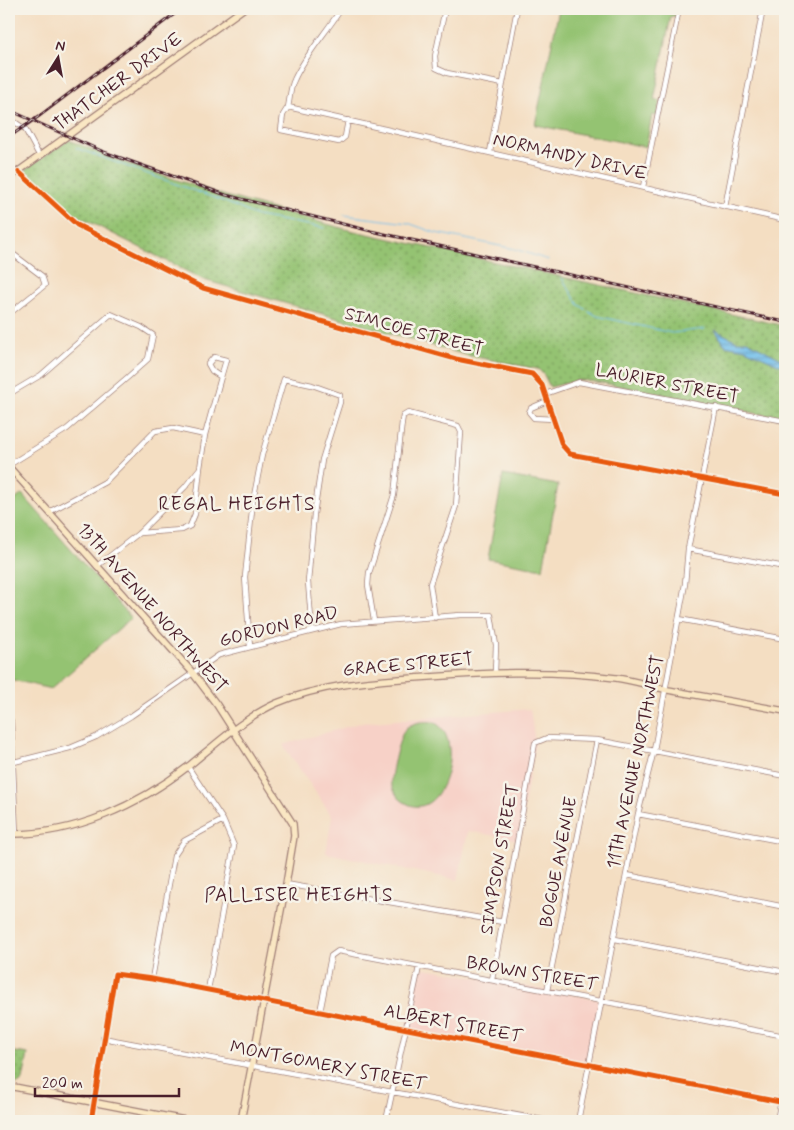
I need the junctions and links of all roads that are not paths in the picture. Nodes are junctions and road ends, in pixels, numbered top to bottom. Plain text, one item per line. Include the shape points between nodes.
1 (244, 9) edge
2 (341, 9) edge
3 (445, 9) edge
4 (517, 9) edge
5 (679, 9) edge
6 (764, 9) edge
7 (503, 84) junction
8 (288, 107) junction
9 (9, 118) edge
10 (348, 120) junction
11 (490, 152) junction
12 (40, 157) junction
13 (19, 172) junction
14 (9, 178) edge
15 (643, 188) junction
16 (725, 207) junction
17 (785, 220) edge
18 (9, 250) edge
19 (9, 314) edge
20 (221, 377) junction
21 (9, 394) edge
22 (545, 394) junction
23 (547, 401) junction
24 (716, 408) junction
25 (554, 419) junction
26 (785, 421) edge
27 (205, 435) junction
28 (9, 466) edge
29 (200, 468) junction
30 (702, 479) junction
31 (785, 494) edge
32 (49, 512) junction
33 (140, 533) junction
34 (688, 549) junction
35 (97, 566) junction
36 (785, 567) edge
37 (435, 618) junction
38 (678, 619) junction
39 (374, 621) junction
40 (312, 630) junction
41 (785, 639) edge
42 (250, 647) junction
43 (192, 672) junction
44 (495, 672) junction
45 (665, 689) junction
46 (785, 711) edge
47 (9, 718) edge
48 (232, 730) junction
49 (597, 740) junction
50 (654, 750) junction
51 (14, 762) junction
52 (188, 767) junction
53 (785, 776) edge
54 (638, 814) junction
55 (223, 820) junction
56 (9, 834) edge
57 (16, 834) junction
58 (785, 842) edge
59 (627, 875) junction
60 (286, 884) junction
61 (785, 907) edge
62 (502, 922) junction
63 (615, 939) junction
64 (419, 967) junction
65 (785, 972) edge
66 (152, 979) junction
67 (492, 980) junction
68 (208, 990) junction
69 (547, 991) junction
70 (601, 1000) junction
71 (265, 1001) junction
72 (320, 1012) junction
73 (406, 1029) junction
74 (785, 1036) edge
75 (103, 1038) junction
76 (252, 1065) junction
77 (589, 1065) junction
78 (785, 1079) edge
79 (9, 1086) edge
80 (392, 1093) junction
81 (93, 1102) junction
82 (783, 1102) edge
83 (91, 1121) edge
84 (190, 1121) edge
85 (241, 1121) edge
86 (386, 1121) edge
87 (548, 1121) edge
88 (578, 1121) edge
89 (777, 1121) edge

1 - 12 street, THATCHER DRIVE
2 - 8 street via 319,43 306,56 293,82
3 - 7 street via 435,56 436,68
4 - 7 street
5 - 15 street
6 - 16 street
7 - 11 street
8 - 10 street, NORMANDY DRIVE
8 - 10 street via 283,114 281,130 339,142 345,136
9 - 12 street via 26,129
10 - 11 street, NORMANDY DRIVE
11 - 15 street, NORMANDY DRIVE
12 - 13 street, THATCHER DRIVE
13 - 14 street, THATCHER DRIVE
13 - 22 street, SIMCOE STREET via 77,225 203,288 456,359 532,374
15 - 16 street, NORMANDY DRIVE
16 - 17 street, NORMANDY DRIVE
18 - 19 street via 42,276 45,285
20 - 20 street via 208,364 214,357 226,360
20 - 27 street
21 - 28 street via 41,374 111,314 153,335 148,359 67,429
22 - 23 street, SIMCOE STREET
22 - 24 street, LAURIER STREET via 580,382
23 - 25 street, SIMCOE STREET
23 - 25 street via 529,412 534,418
24 - 26 street, LAURIER STREET
24 - 30 street, 11TH AVENUE NORTHWEST
25 - 30 street, SIMCOE STREET via 562,445 570,454
27 - 29 street
27 - 32 street via 173,428 155,431 105,482
28 - 32 street, 13TH AVENUE NORTHWEST
29 - 33 street
29 - 33 street via 195,514 190,526 182,530
30 - 31 street, SIMCOE STREET
30 - 34 street, 11TH AVENUE NORTHWEST
32 - 35 street, 13TH AVENUE NORTHWEST
33 - 35 street
34 - 36 street
34 - 38 street, 11TH AVENUE NORTHWEST
35 - 43 street, 13TH AVENUE NORTHWEST
37 - 39 street, GORDON ROAD
37 - 39 street via 430,584 456,506 461,432 458,426 408,413 403,416 394,495 369,573
37 - 44 street, GORDON ROAD via 491,615 496,645
38 - 41 street
38 - 45 street, 11TH AVENUE NORTHWEST
39 - 40 street, GORDON ROAD
40 - 42 street, GORDON ROAD
40 - 42 street via 308,582 314,514 322,460 340,395 284,380 253,501 245,577
42 - 43 street, GORDON ROAD via 219,655
43 - 48 street, 13TH AVENUE NORTHWEST
43 - 51 street, GORDON ROAD via 96,737 70,748
44 - 45 street, GRACE STREET via 617,678
44 - 48 street, GRACE STREET via 343,684 277,703
45 - 46 street, GRACE STREET
45 - 50 street, 11TH AVENUE NORTHWEST
47 - 51 street
48 - 52 street, GRACE STREET
48 - 60 street, 13TH AVENUE NORTHWEST via 293,824
49 - 50 street
49 - 62 street, SIMPSON STREET via 547,738 535,743
49 - 69 street, BOGUE AVENUE
50 - 53 street
50 - 54 street, 11TH AVENUE NORTHWEST
51 - 57 street
52 - 55 street
52 - 57 street, GRACE STREET via 133,802 100,817 61,828
54 - 58 street
54 - 59 street, 11TH AVENUE NORTHWEST
55 - 66 street via 184,841 174,856
55 - 68 street via 234,846
56 - 57 street, GRACE STREET
59 - 61 street
59 - 63 street, 11TH AVENUE NORTHWEST
60 - 62 street
60 - 71 street, 13TH AVENUE NORTHWEST
62 - 67 street, SIMPSON STREET
63 - 65 street
63 - 70 street, 11TH AVENUE NORTHWEST
64 - 67 street, BROWN STREET
64 - 72 street, BROWN STREET via 338,951 331,956
64 - 73 street
66 - 68 street, ALBERT STREET
66 - 75 street, ALBERT STREET via 115,974
67 - 69 street, BROWN STREET
68 - 71 street, ALBERT STREET
69 - 70 street, BROWN STREET
70 - 74 street, BROWN STREET
70 - 77 street, 11TH AVENUE NORTHWEST
71 - 72 street, ALBERT STREET
71 - 76 street, 13TH AVENUE NORTHWEST
72 - 73 street, ALBERT STREET
73 - 77 street, ALBERT STREET
73 - 80 street
75 - 76 street, MONTGOMERY STREET
75 - 81 street
76 - 80 street, MONTGOMERY STREET
76 - 85 street, 13TH AVENUE NORTHWEST
77 - 82 street, ALBERT STREET
77 - 88 street, 11TH AVENUE NORTHWEST
78 - 82 street
79 - 81 street
80 - 86 street
80 - 87 street, MONTGOMERY STREET
81 - 83 street
81 - 84 street
82 - 89 street

